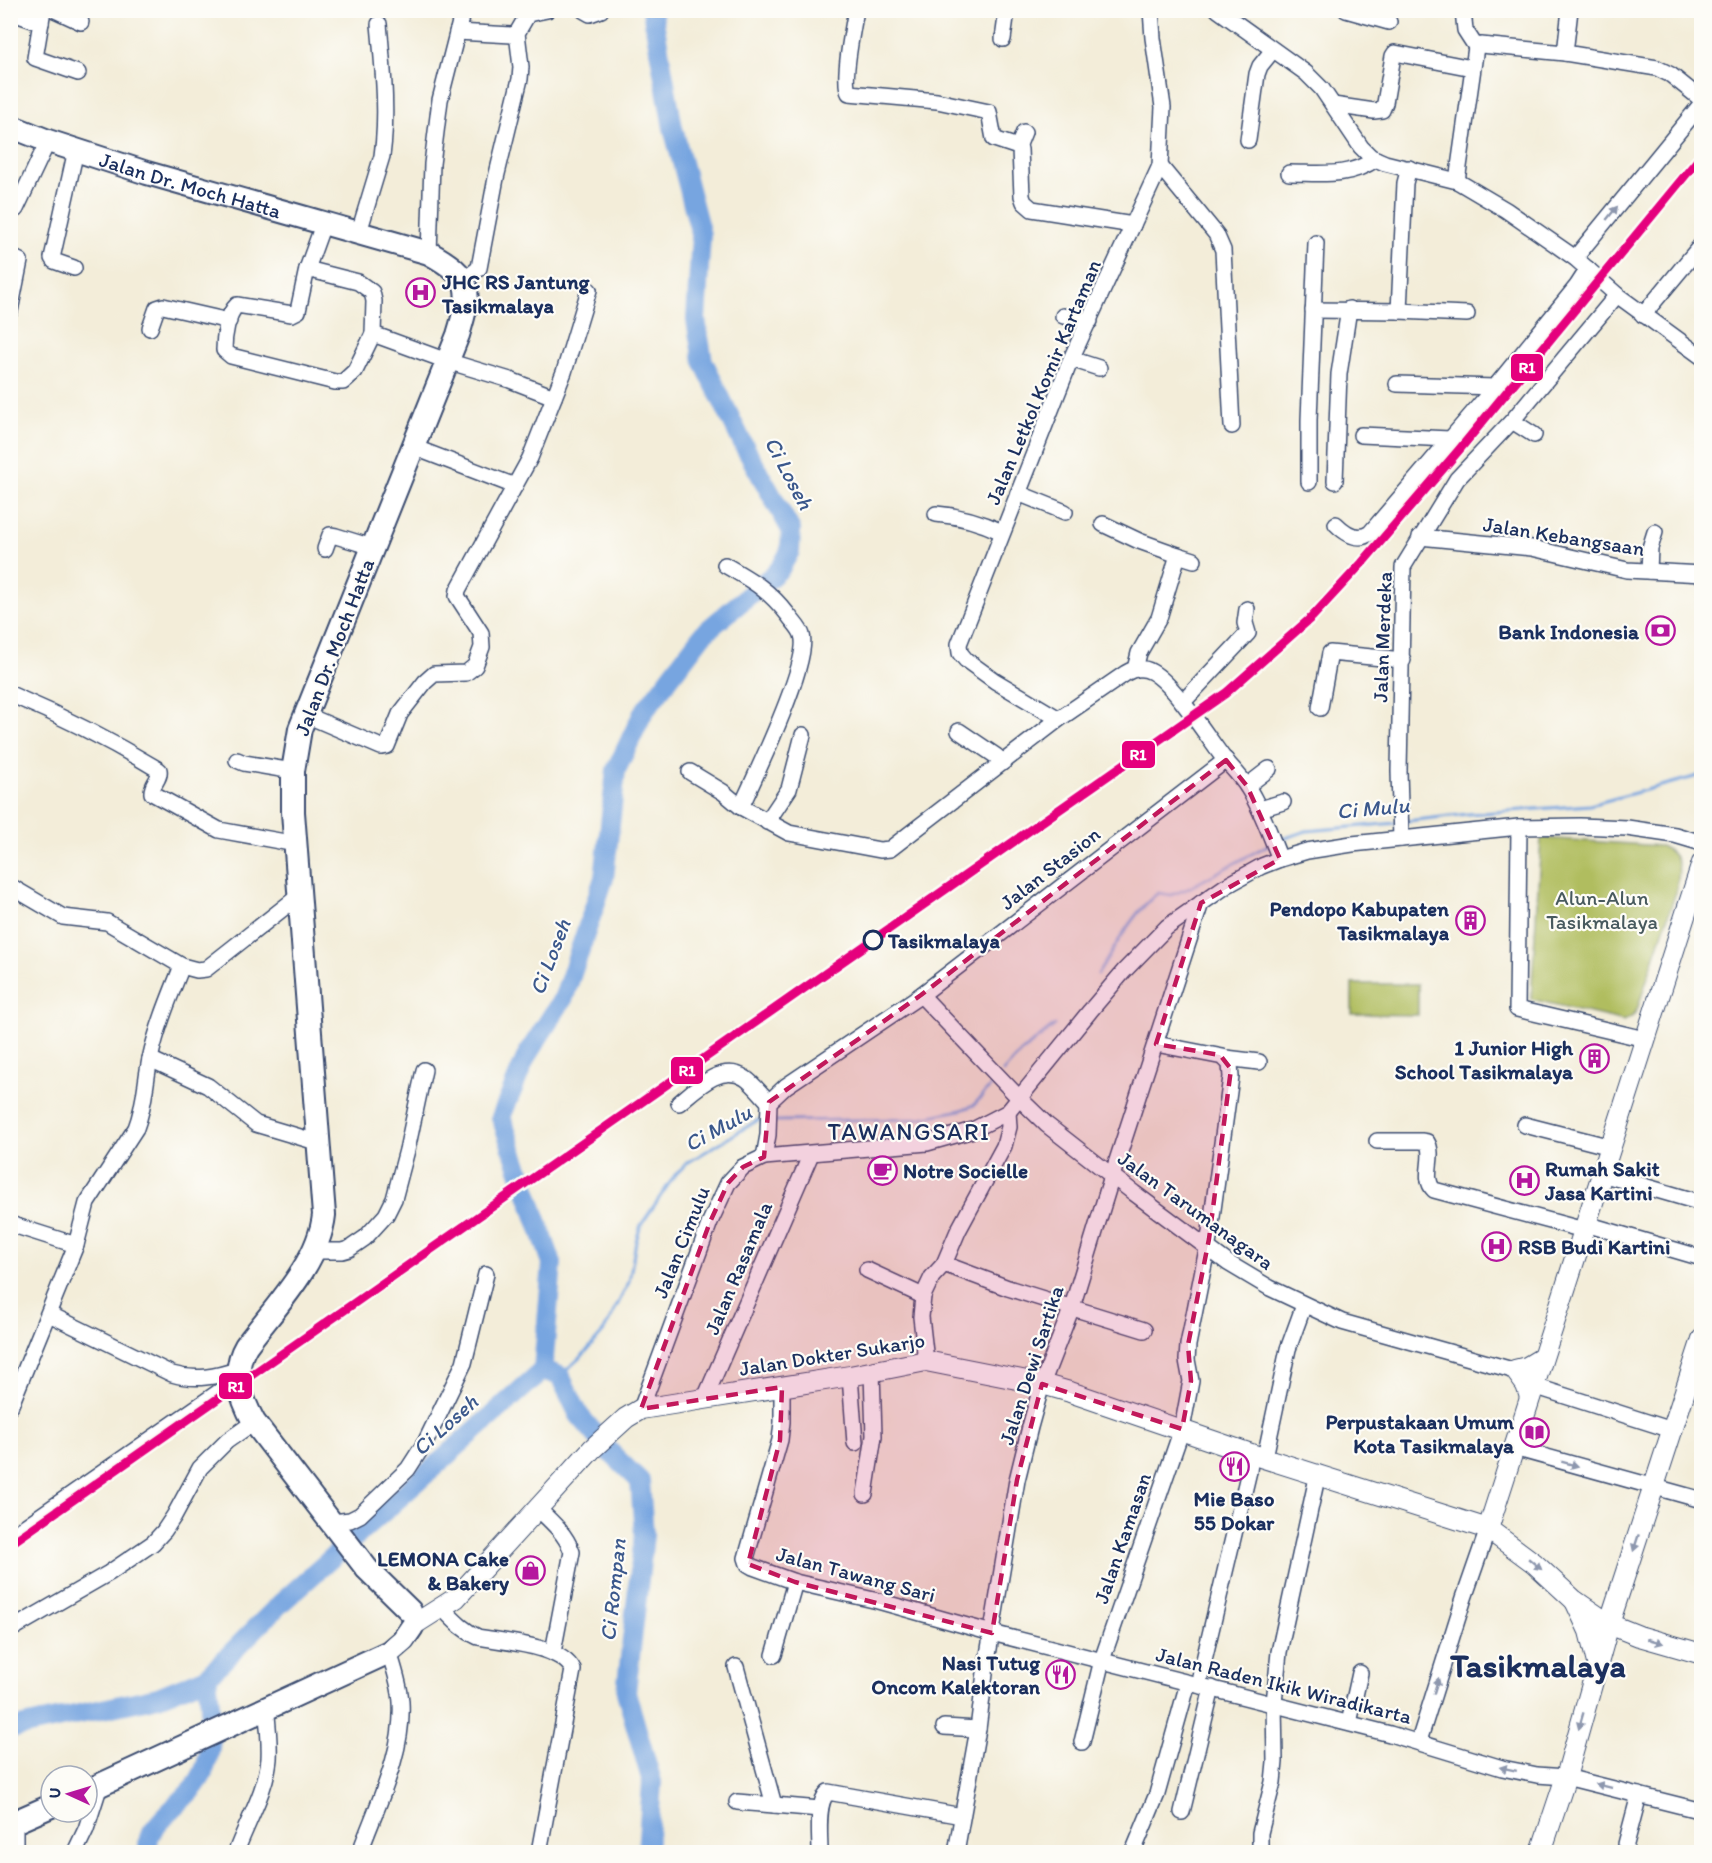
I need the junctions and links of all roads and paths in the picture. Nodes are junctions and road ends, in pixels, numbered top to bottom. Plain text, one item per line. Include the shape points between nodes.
1 (55, 10) edge
2 (463, 10) edge
3 (546, 10) edge
4 (584, 10) edge
5 (602, 10) edge
6 (856, 10) edge
7 (1006, 10) edge
8 (1151, 10) edge
9 (1346, 10) edge
10 (1463, 10) edge
11 (1570, 10) edge
12 (10, 12) edge
13 (42, 17) edge
14 (1229, 18) edge
15 (81, 22) dead end
16 (1389, 22) dead end
17 (379, 24) dead end
18 (457, 32) junction
19 (517, 33) junction
20 (1003, 39) dead end
21 (1476, 46) junction
22 (1273, 50) junction
23 (1565, 53) junction
24 (1472, 68) junction
25 (78, 74) dead end
26 (1701, 101) edge
27 (1333, 105) junction
28 (10, 126) edge
29 (1024, 132) dead end
30 (1248, 140) dead end
31 (48, 141) junction
32 (1018, 147) junction
33 (76, 150) junction
34 (1376, 159) junction
35 (1161, 166) junction
36 (1410, 168) junction
37 (1289, 173) dead end
38 (1457, 181) junction
39 (16, 209) dead end
40 (324, 222) junction
41 (1133, 225) junction
42 (359, 232) junction
43 (1316, 243) dead end
44 (1701, 244) edge
45 (429, 253) junction
46 (10, 256) edge
47 (1575, 258) junction
48 (74, 268) dead end
49 (306, 269) junction
50 (1588, 269) junction
51 (464, 280) junction
52 (589, 290) dead end
53 (1612, 291) junction
54 (1349, 309) junction
55 (1314, 310) junction
56 (10, 311) edge
57 (1399, 311) junction
58 (1467, 314) dead end
59 (1642, 315) junction
60 (1063, 316) dead end
61 (229, 321) junction
62 (1090, 321) junction
63 (150, 328) dead end
64 (373, 334) junction
65 (1701, 357) edge
66 (1071, 359) junction
67 (447, 362) junction
68 (1099, 368) dead end
69 (1397, 384) dead end
70 (1495, 387) junction
71 (554, 397) junction
72 (1512, 421) junction
73 (1232, 426) dead end
74 (1361, 435) dead end
75 (1534, 435) dead end
76 (1450, 439) junction
77 (413, 447) junction
78 (1335, 481) dead end
79 (1309, 482) dead end
80 (515, 486) junction
81 (1018, 493) junction
82 (1065, 512) dead end
83 (936, 514) dead end
84 (1103, 524) dead end
85 (1336, 524) dead end
86 (1002, 532) junction
87 (1655, 532) dead end
88 (1420, 537) junction
89 (372, 547) junction
90 (326, 549) dead end
91 (1178, 555) junction
92 (1194, 560) dead end
93 (725, 565) dead end
94 (1649, 571) junction
95 (1701, 574) edge
96 (1247, 609) dead end
97 (1402, 660) junction
98 (1135, 669) junction
99 (10, 694) edge
100 (1183, 702) junction
101 (1320, 708) dead end
102 (306, 715) junction
103 (1059, 719) junction
104 (958, 731) dead end
105 (803, 735) dead end
106 (237, 760) dead end
107 (1226, 760) junction
108 (1002, 762) junction
109 (1269, 769) dead end
110 (293, 771) junction
111 (690, 771) dead end
112 (1247, 786) junction
113 (1283, 802) dead end
114 (741, 807) junction
115 (1260, 809) junction
116 (767, 822) junction
117 (1519, 827) junction
118 (1400, 834) junction
119 (296, 843) junction
120 (1701, 843) edge
121 (1276, 848) junction
122 (1701, 863) edge
123 (10, 886) edge
124 (300, 896) junction
125 (1201, 903) junction
126 (182, 966) junction
127 (921, 994) junction
128 (1645, 1039) junction
129 (1156, 1044) junction
130 (1226, 1058) junction
131 (150, 1059) junction
132 (1259, 1062) dead end
133 (424, 1070) dead end
134 (1019, 1098) junction
135 (679, 1103) dead end
136 (1008, 1112) junction
137 (769, 1115) junction
138 (1525, 1125) dead end
139 (1377, 1141) dead end
140 (320, 1143) junction
141 (1611, 1147) junction
142 (811, 1154) junction
143 (764, 1157) junction
144 (1602, 1174) junction
145 (1112, 1176) junction
146 (1701, 1203) edge
147 (10, 1224) edge
148 (1585, 1227) junction
149 (76, 1245) junction
150 (1207, 1248) junction
151 (315, 1251) junction
152 (1701, 1258) edge
153 (944, 1264) junction
154 (867, 1270) dead end
155 (486, 1274) dead end
156 (922, 1296) junction
157 (1304, 1305) junction
158 (1072, 1307) junction
159 (49, 1314) junction
160 (1144, 1330) dead end
161 (1701, 1340) edge
162 (1542, 1359) junction
163 (926, 1361) junction
164 (1515, 1370) junction
165 (872, 1372) junction
166 (239, 1373) junction
167 (850, 1376) junction
168 (1042, 1384) junction
169 (782, 1387) junction
170 (1533, 1387) junction
171 (705, 1398) junction
172 (10, 1407) edge
173 (641, 1409) junction
174 (254, 1422) junction
175 (1182, 1429) junction
176 (1672, 1430) junction
177 (855, 1443) dead end
178 (1514, 1448) junction
179 (1258, 1455) junction
180 (1318, 1473) junction
181 (1655, 1487) junction
182 (865, 1494) dead end
183 (1701, 1500) edge
184 (537, 1508) junction
185 (335, 1525) junction
186 (1488, 1529) junction
187 (10, 1537) edge
188 (795, 1582) junction
189 (1574, 1600) junction
190 (448, 1602) junction
191 (407, 1619) junction
192 (1610, 1624) junction
193 (10, 1630) edge
194 (992, 1633) junction
195 (389, 1652) junction
196 (553, 1652) junction
197 (1701, 1654) edge
198 (774, 1655) dead end
199 (1102, 1660) junction
200 (736, 1666) dead end
201 (1597, 1666) junction
202 (1360, 1673) dead end
203 (1199, 1685) junction
204 (1274, 1703) junction
205 (266, 1707) junction
206 (1349, 1723) junction
207 (944, 1727) dead end
208 (978, 1729) junction
209 (1082, 1742) dead end
210 (1419, 1742) junction
211 (1566, 1777) junction
212 (99, 1785) edge
213 (1639, 1795) junction
214 (737, 1802) dead end
215 (774, 1805) junction
216 (820, 1809) junction
217 (39, 1811) edge
218 (1701, 1811) edge
219 (1182, 1812) dead end
220 (962, 1816) junction
221 (13, 1823) edge
222 (87, 1824) edge
223 (1626, 1844) dead end
224 (15, 1852) edge
225 (75, 1852) edge
226 (236, 1852) edge
227 (360, 1852) edge
228 (539, 1852) edge
229 (820, 1852) edge
230 (956, 1852) edge
231 (1133, 1852) edge
232 (1260, 1852) edge
233 (1541, 1852) edge

1 - 15 street
2 - 18 street
3 - 19 street via 528,14
4 - 5 street via 590,14
6 - 32 street via 848,63 849,93 938,101 986,111 994,139
7 - 20 street
8 - 35 street, Jalan Letkol Komir Kartaman via 1163,107
9 - 16 street
10 - 21 street via 1465,30
11 - 23 street
12 - 13 street
13 - 25 street via 36,58
14 - 22 street
17 - 42 street via 384,90 382,156
18 - 19 street
18 - 45 street via 440,100 432,164
19 - 51 street via 520,79 479,268
21 - 23 street
21 - 24 street
22 - 27 street via 1306,73
22 - 30 street via 1257,74
23 - 26 street via 1663,70
24 - 27 street via 1395,52 1382,110
24 - 38 street
47 -> 26 street
27 - 34 street via 1361,147
28 - 31 highway, Jalan Dr. Moch Hatta
29 - 32 street
31 - 33 highway, Jalan Dr. Moch Hatta
31 - 39 street
32 - 41 street via 1022,196 1032,209
33 - 40 highway, Jalan Dr. Moch Hatta
33 - 48 street via 52,258
34 - 36 street
34 - 37 street via 1349,172
35 - 41 street, Jalan Letkol Komir Kartaman
35 - 73 street via 1216,234 1223,250
36 - 38 street
36 - 57 street via 1405,183
38 - 47 street
40 - 42 highway, Jalan Dr. Moch Hatta
40 - 49 street
41 - 62 street, Jalan Letkol Komir Kartaman
42 - 45 highway, Jalan Dr. Moch Hatta
43 - 55 street
44 - 59 street
45 - 51 highway, Jalan Dr. Moch Hatta via 449,264
46 - 56 street via 20,261
47 - 50 street
49 - 61 street via 298,311 292,314 237,305
49 - 64 street via 367,286 374,301
50 - 53 street
50 - 70 street
51 - 67 highway, Jalan Dr. Moch Hatta via 467,290 463,319
52 - 71 street
53 - 59 street
53 - 72 street, Jalan Merdeka
54 - 55 street
54 - 57 street
54 - 78 street via 1339,374
55 - 79 street
57 - 58 street
59 - 65 street
60 - 62 street
61 - 63 street via 163,306 157,308
61 - 64 street via 225,353 335,382 343,382 355,371
62 - 66 street, Jalan Letkol Komir Kartaman
64 - 67 street
66 - 68 street
66 - 81 street, Jalan Letkol Komir Kartaman
67 - 71 street
67 - 77 highway, Jalan Dr. Moch Hatta
69 - 70 street
70 - 76 street
71 - 80 street
72 - 75 street
72 - 88 street, Jalan Merdeka via 1457,478
74 - 76 street
76 - 85 street via 1366,536 1347,533
77 - 80 street
77 - 89 highway, Jalan Dr. Moch Hatta
80 - 102 street via 457,593 482,633 476,666 466,674 434,674 425,682 400,714 387,746 381,747
81 - 82 street
81 - 86 street, Jalan Letkol Komir Kartaman
83 - 86 street via 982,523
84 - 91 street
86 - 103 street, Jalan Letkol Komir Kartaman via 959,644 960,653 995,681
87 - 94 street
88 - 94 street, Jalan Kebangsaan via 1532,548 1614,568
88 - 97 street, Jalan Merdeka via 1402,572
89 - 90 street via 330,536
89 - 102 highway, Jalan Dr. Moch Hatta
91 - 92 street
91 - 98 street via 1159,618 1139,653
93 - 114 street via 776,598 802,633 802,652 771,743
94 - 95 street, Jalan Kebangsaan
96 - 100 street via 1248,633
97 - 101 street via 1330,652
97 - 118 street, Jalan Merdeka
98 - 100 street via 1155,674
98 - 103 street
99 - 119 street via 55,712 159,770 152,793 213,828
100 - 107 street
102 - 110 highway, Jalan Dr. Moch Hatta
103 - 108 street
104 - 108 street
105 - 116 street via 789,789
106 - 110 street
107 - 112 street
107 - 127 street, Jalan Stasion
108 - 116 street via 890,849 799,836
109 - 112 street
110 - 119 highway, Jalan Dr. Moch Hatta
111 - 114 street
112 - 115 street
113 - 115 street
114 - 116 street
115 - 121 street
117 - 118 street, Jalan Cimulu
117 - 120 street, Jalan Cimulu via 1627,828
117 - 128 street via 1517,1009
118 - 121 street, Jalan Cimulu via 1330,847
119 - 124 highway, Jalan Dr. Moch Hatta
121 - 125 street, Jalan Cimulu via 1262,866
122 - 128 main road
123 - 126 street via 63,918 111,924
124 - 126 street via 206,969
124 - 140 highway, Jalan Dr. Moch Hatta
125 - 129 street, Jalan Dewi Sartika
125 - 134 street, Jalan Cimulu via 1167,927 1124,971
126 - 131 street
127 - 134 street, Jalan Tarumanagara
127 - 137 street, Jalan Stasion via 786,1086
128 - 141 main road
129 - 130 street
129 - 145 street, Jalan Dewi Sartika
130 - 132 street
130 - 150 street, Jalan Kamasan via 1231,1077
131 - 140 street via 208,1086 256,1124
131 - 149 street via 145,1102 136,1128 87,1203
133 - 151 street via 407,1150 386,1215 349,1249
134 - 136 street, Jalan Cimulu
134 - 145 street, Jalan Tarumanagara
135 - 137 street via 709,1080 726,1073 736,1074 746,1079
136 - 142 street, Jalan Cimulu via 973,1130 927,1143
136 - 153 street via 1004,1146
137 - 143 street
138 - 141 street
139 - 148 street via 1427,1142 1429,1182 1434,1190
140 - 151 highway, Jalan Dr. Moch Hatta via 324,1215
141 - 144 main road
142 - 143 street, Jalan Cimulu
142 - 171 street, Jalan Rasamala
143 - 173 street, Jalan Cimulu via 743,1167 728,1183
144 - 146 street
144 - 148 main road
145 - 150 street, Jalan Tarumanagara
145 - 158 street, Jalan Dewi Sartika
147 - 149 street
148 - 152 street
148 - 162 main road
149 - 159 street
150 - 157 street, Jalan Tarumanagara via 1247,1275
150 - 175 street, Jalan Kamasan via 1188,1345 1191,1381
151 - 166 highway, Jalan Dr. Moch Hatta via 246,1346
153 - 156 street
153 - 158 street
154 - 156 street
155 - 185 street via 464,1363 426,1441 408,1469 360,1515
156 - 163 street
157 - 164 street, Jalan Tarumanagara via 1354,1326
157 - 179 street
158 - 160 street
158 - 168 street, Jalan Dewi Sartika
159 - 166 street via 184,1378
159 - 172 street
161 - 176 main road
162 - 164 main road
162 - 170 main road
163 - 165 main road, Jalan Dokter Sukarjo
163 - 168 main road, Jalan Dokter Sukarjo
164 - 170 main road via 1526,1385
165 - 167 main road, Jalan Dokter Sukarjo
165 - 182 street via 874,1436
166 - 174 highway via 242,1396
166 - 187 street
167 - 169 main road, Jalan Dokter Sukarjo
167 - 177 street
168 - 175 main road, Jalan Dokter Sukarjo
168 - 194 street, Jalan Dewi Sartika via 1017,1480
169 - 171 main road, Jalan Dokter Sukarjo
169 - 188 street, Jalan Tawang Sari via 780,1440 746,1558 753,1567
170 - 176 street
170 - 178 main road
171 - 173 main road, Jalan Dokter Sukarjo
173 - 184 main road, Jalan Dokter Sukarjo via 592,1449
174 - 185 highway
174 - 193 street via 200,1468 153,1543
175 - 179 main road, Jalan Dokter Sukarjo
175 - 199 street, Jalan Kamasan
176 - 181 main road
178 -> 181 street
178 - 186 main road
179 - 180 main road, Jalan Dokter Sukarjo
179 - 203 street
180 - 186 main road, Jalan Dokter Sukarjo
180 - 204 street via 1279,1652
181 - 183 street
181 -> 192 main road
184 - 190 main road, Jalan Dokter Sukarjo
184 - 196 street via 555,1525 572,1552
185 - 191 highway
186 -> 189 main road, Jalan Dokter Sukarjo via 1534,1563
210 -> 186 street
188 - 194 street, Jalan Tawang Sari
188 - 198 street
189 - 192 main road
189 - 201 main road via 1589,1631
190 - 191 main road, Jalan Dokter Sukarjo
190 - 196 street via 461,1628 478,1636
191 - 195 highway via 391,1636
192 -> 197 main road
192 - 201 main road
194 - 199 street, Jalan Raden Ikik Wiradikarta
194 - 208 street, Jalan Dewi Sartika
195 - 205 highway
195 - 227 street via 399,1686 399,1731
196 - 228 street via 568,1663 573,1674
199 - 203 street, Jalan Raden Ikik Wiradikarta
199 - 209 street, Jalan Kamasan
200 - 215 street
201 -> 211 main road
202 - 206 street
203 - 204 street, Jalan Raden Ikik Wiradikarta
203 - 219 street
203 - 231 street
204 - 206 street, Jalan Raden Ikik Wiradikarta
204 - 232 street via 1275,1762 1260,1833
205 - 212 highway
205 - 226 street via 269,1760 265,1782
206 - 210 street, Jalan Raden Ikik Wiradikarta
207 - 208 street
208 - 220 street, Jalan Dewi Sartika
211 -> 210 street, Jalan Raden Ikik Wiradikarta via 1502,1768
213 -> 211 street, Jalan Raden Ikik Wiradikarta
211 - 233 main road
213 - 218 street, Jalan Raden Ikik Wiradikarta
213 - 223 street
214 - 215 street
215 - 216 street
216 - 220 street via 828,1792
216 - 229 street
217 - 221 highway
220 - 230 street, Jalan Dewi Sartika
221 - 224 street
222 - 225 street

